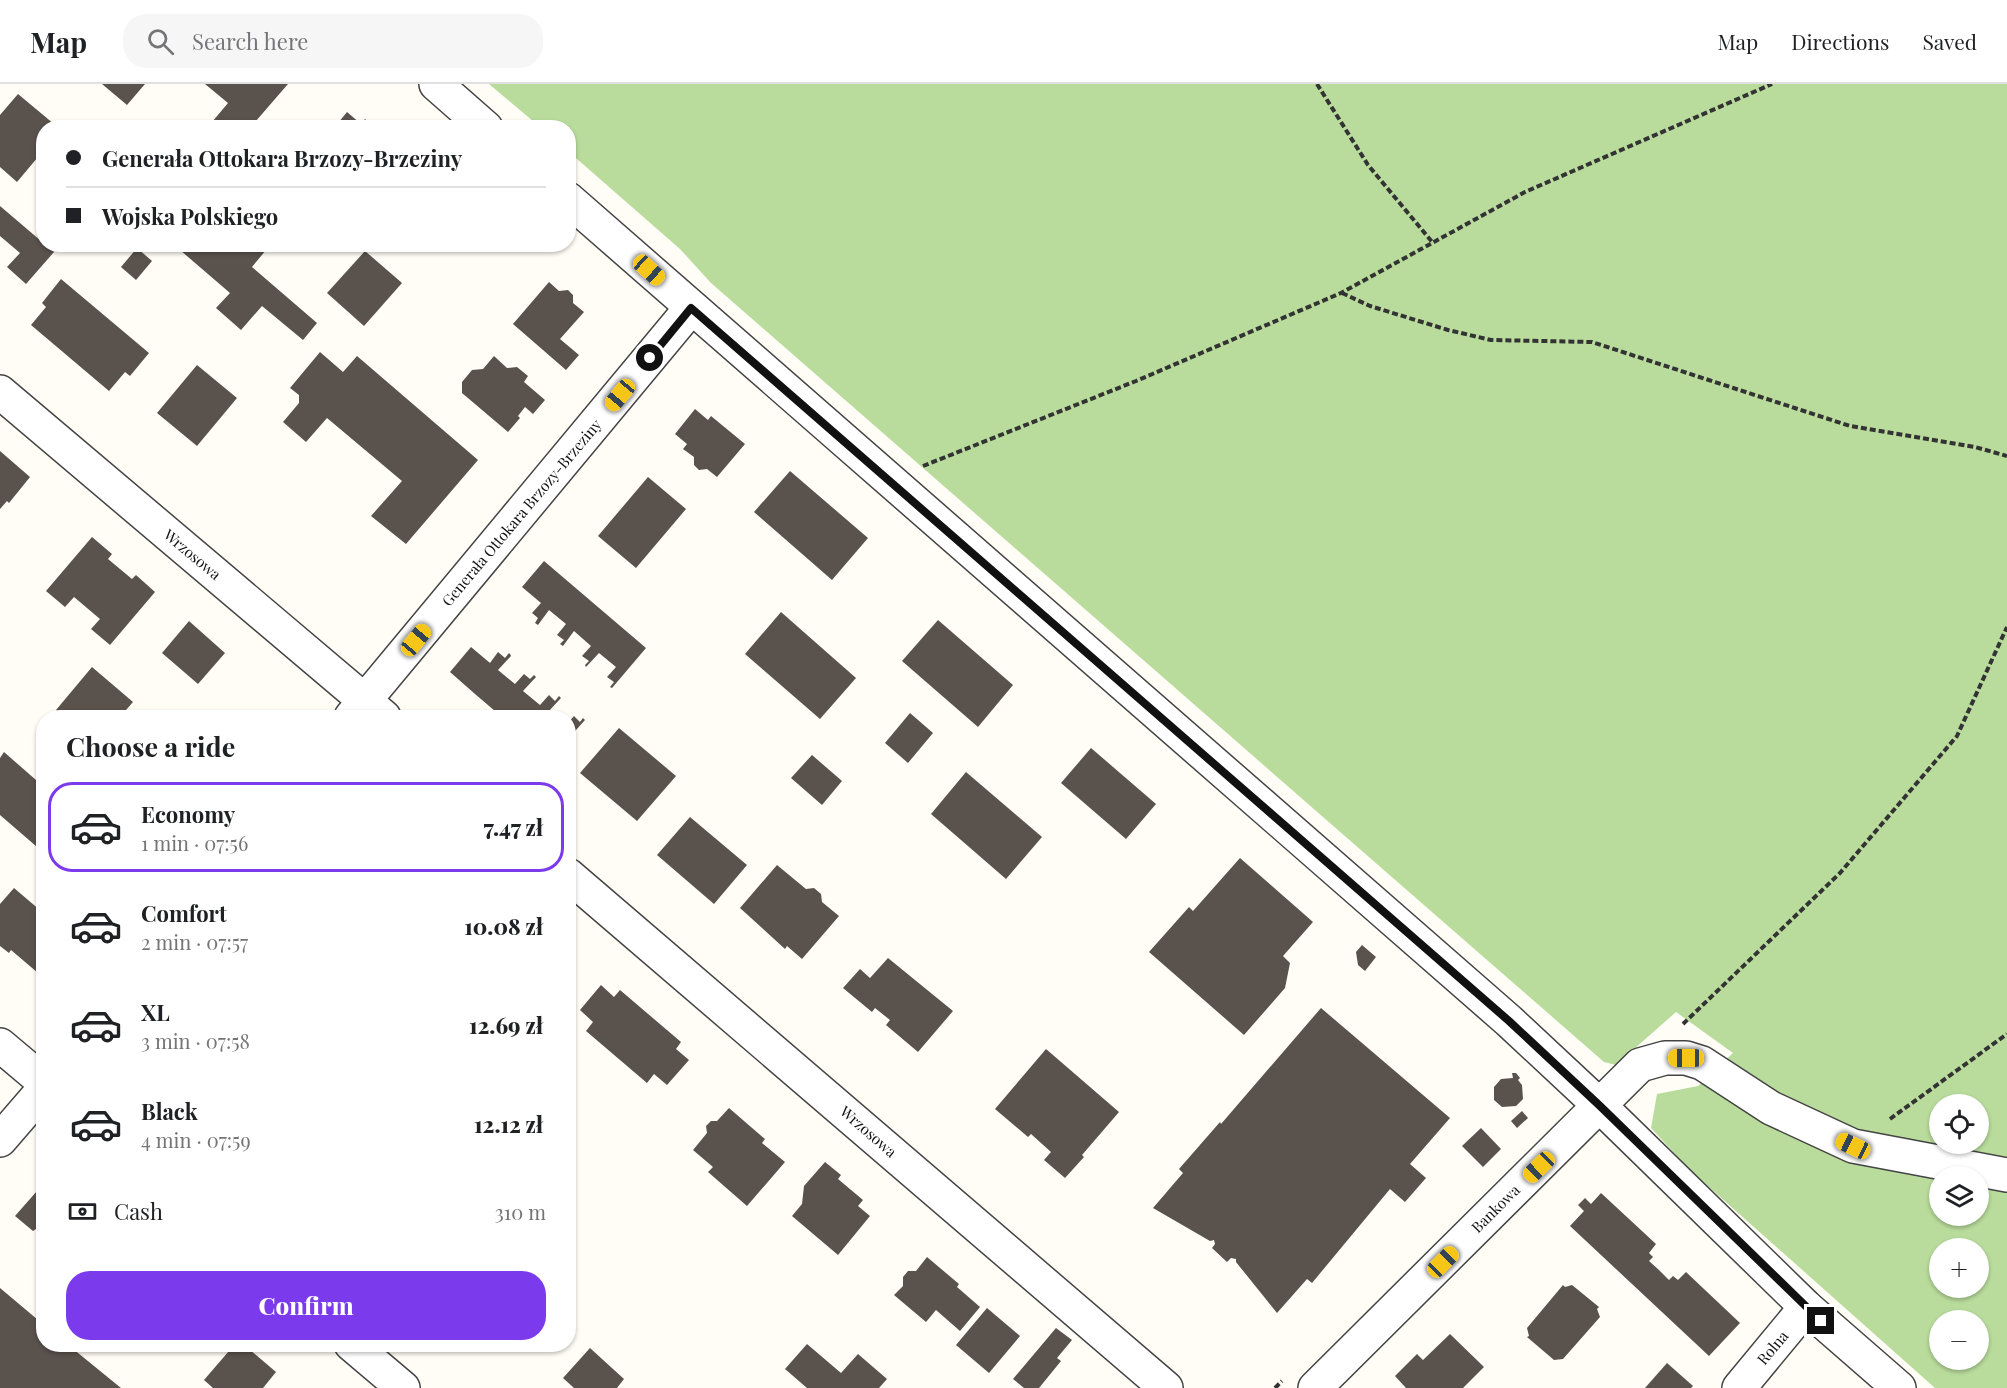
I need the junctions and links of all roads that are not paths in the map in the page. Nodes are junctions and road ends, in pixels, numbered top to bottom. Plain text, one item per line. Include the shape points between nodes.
1 (436, 84) edge
2 (477, 120) edge
3 (576, 206) edge
4 (691, 308) junction
5 (0, 392) edge
6 (365, 710) edge
7 (369, 710) edge
8 (576, 882) edge
9 (0, 1045) edge
10 (36, 1075) edge
11 (36, 1098) edge
12 (1599, 1105) junction
13 (0, 1140) edge
14 (2007, 1175) edge
15 (1806, 1307) junction
16 (360, 1352) edge
17 (403, 1388) edge
18 (1166, 1388) edge
19 (1315, 1388) edge
20 (1739, 1388) edge
21 (1899, 1388) edge

1 - 2 street
3 - 4 street
4 - 7 street, Generała Ottokara Brzozy-Brzeziny
4 - 12 street via 1319,854
5 - 6 street, Wrzosowa
8 - 18 street, Wrzosowa
9 - 10 street
11 - 13 street
12 - 14 street, Bankowa via 1640,1065 1665,1058 1686,1058 1771,1108 1853,1146
12 - 15 street
12 - 19 street, Bankowa
15 - 20 street, Rolna
15 - 21 street
16 - 17 street

